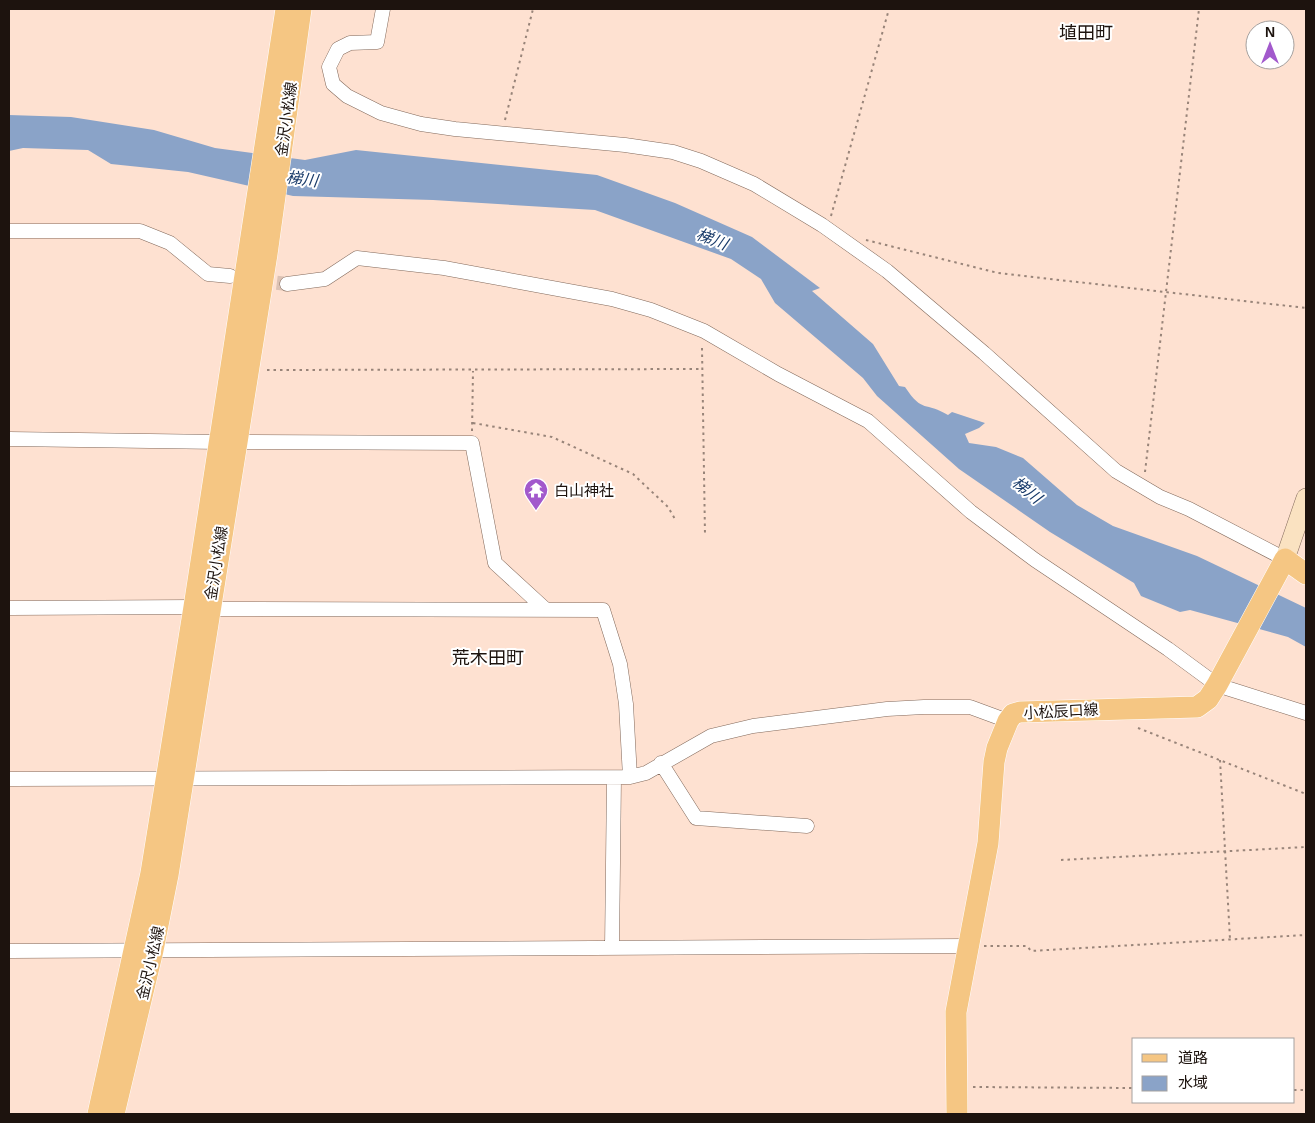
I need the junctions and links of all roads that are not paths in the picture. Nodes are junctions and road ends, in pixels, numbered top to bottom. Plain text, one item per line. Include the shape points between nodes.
1 (286, 9) edge
2 (301, 9) edge
3 (383, 9) edge
4 (282, 86) junction
5 (9, 231) edge
6 (230, 276) dead end
7 (288, 284) tunnel mouth
8 (9, 439) edge
9 (228, 442) junction
10 (1306, 498) edge
11 (1283, 561) junction
12 (1306, 574) edge
13 (9, 608) edge
14 (202, 608) junction
15 (544, 608) junction
16 (1218, 683) junction
17 (1306, 713) edge
18 (1008, 721) junction
19 (660, 763) junction
20 (630, 777) junction
21 (614, 778) junction
22 (9, 779) edge
23 (175, 779) junction
24 (807, 826) dead end
25 (967, 946) junction
26 (612, 948) junction
27 (143, 950) junction
28 (9, 951) edge
29 (98, 1114) edge
30 (114, 1114) edge
31 (957, 1114) edge

1 - 4 main road, 金沢小松線
2 - 4 main road, 金沢小松線
3 - 11 street via 377,42 338,48 329,67 333,84 347,96 381,113 421,124 502,135 625,144 673,152 754,184 822,225 887,271 1116,471
4 - 9 main road, 金沢小松線
5 - 6 street via 140,231 170,243 208,274
7 - 16 street via 325,279 357,258 444,268 612,299 704,331 868,421 1006,539
8 - 9 street
9 - 14 main road, 金沢小松線
9 - 15 street via 472,443 495,563
10 - 11 main road
11 - 12 main road
11 - 16 main road, 小松辰口線
13 - 14 street
14 - 15 street
14 - 23 main road, 金沢小松線
15 - 20 street via 603,610 620,664
16 - 17 street
16 - 18 main road, 小松辰口線 via 1208,699 1197,707 1020,712 1013,714
18 - 19 street via 970,707 887,709 752,726 710,736
18 - 25 main road, 小松辰口線 via 994,762 988,843
19 - 20 street via 646,773
19 - 24 street via 696,818
20 - 21 street
21 - 23 street
21 - 26 street
22 - 23 street
23 - 27 main road, 金沢小松線 via 151,873
25 - 26 street
25 - 31 main road, 小松辰口線 via 956,1012
26 - 27 street
27 - 28 street
27 - 29 main road, 金沢小松線
27 - 30 main road, 金沢小松線

